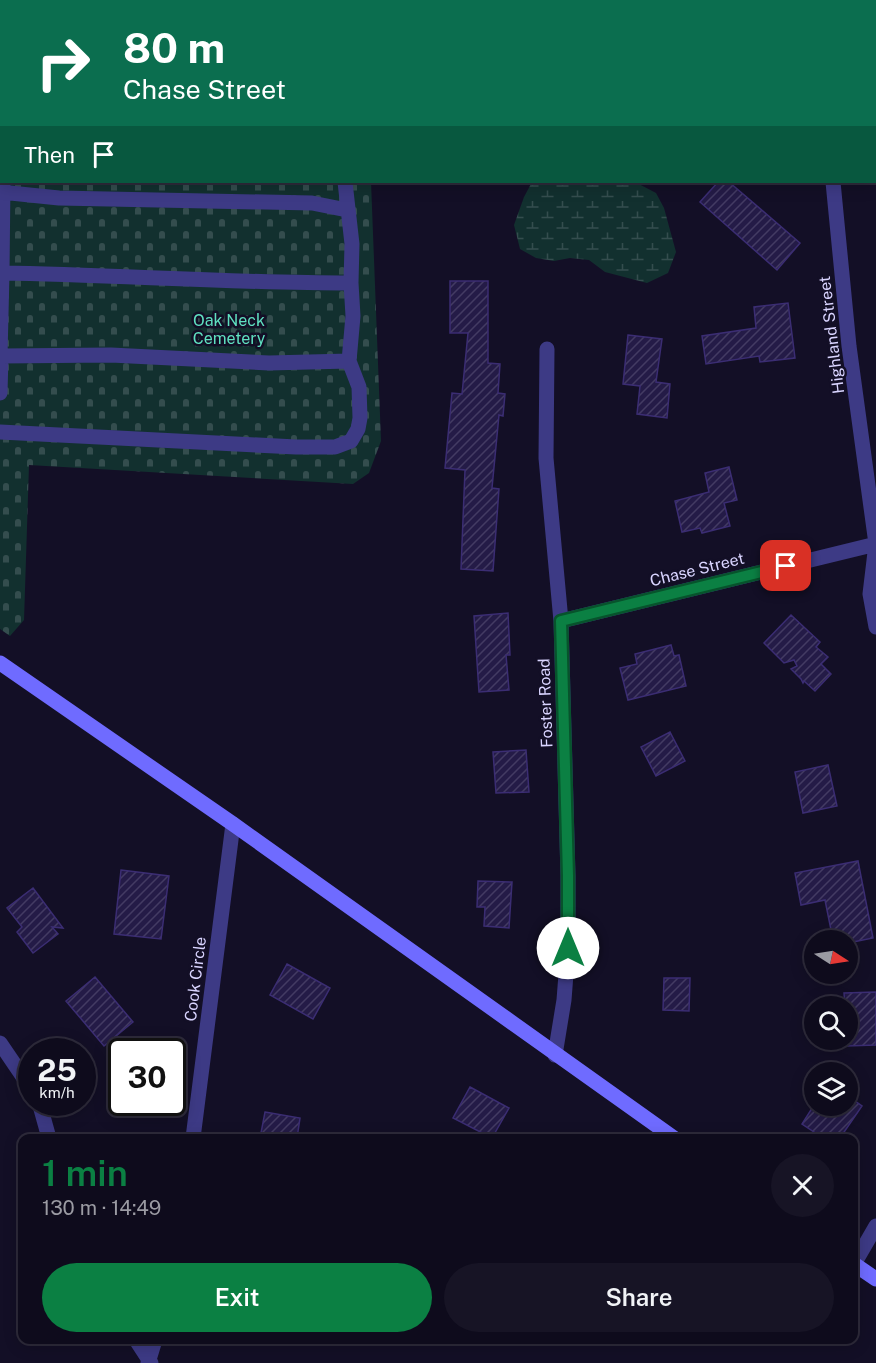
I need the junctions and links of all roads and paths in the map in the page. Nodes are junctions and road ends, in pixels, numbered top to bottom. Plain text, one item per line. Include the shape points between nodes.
1 (345, 183) edge
2 (833, 183) edge
3 (2, 189) edge
4 (347, 210) junction
5 (1, 273) edge
6 (351, 283) junction
7 (547, 349) dead end
8 (1, 356) edge
9 (349, 361) junction
10 (0, 393) edge
11 (0, 432) edge
12 (876, 544) edge
13 (561, 621) junction
14 (876, 627) edge
15 (0, 663) edge
16 (233, 824) junction
17 (0, 1043) edge
18 (555, 1055) junction
19 (18, 1069) edge
20 (43, 1116) edge
21 (48, 1134) edge
22 (194, 1134) edge
23 (668, 1134) edge
24 (876, 1226) edge
25 (858, 1257) edge
26 (858, 1267) edge
27 (876, 1279) edge
28 (138, 1344) edge
29 (153, 1344) edge
30 (149, 1362) edge

1 - 4 street
2 - 12 street, Highland Street via 848,335
3 - 4 street via 59,198 312,203
3 - 5 street
4 - 6 street via 352,244
5 - 6 street
5 - 8 street
6 - 9 street
7 - 13 street, Foster Road via 546,458
8 - 9 street via 111,355 269,363
8 - 10 street
9 - 11 street via 359,387 360,418 351,441 335,447
12 - 13 street, Chase Street
12 - 14 street, Highland Street via 870,594
13 - 18 street, Foster Road via 568,938
15 - 16 street
16 - 18 street
16 - 22 street, Cook Circle
17 - 19 street
18 - 23 street
20 - 21 street
24 - 25 street
26 - 27 street
28 - 30 street
29 - 30 street

